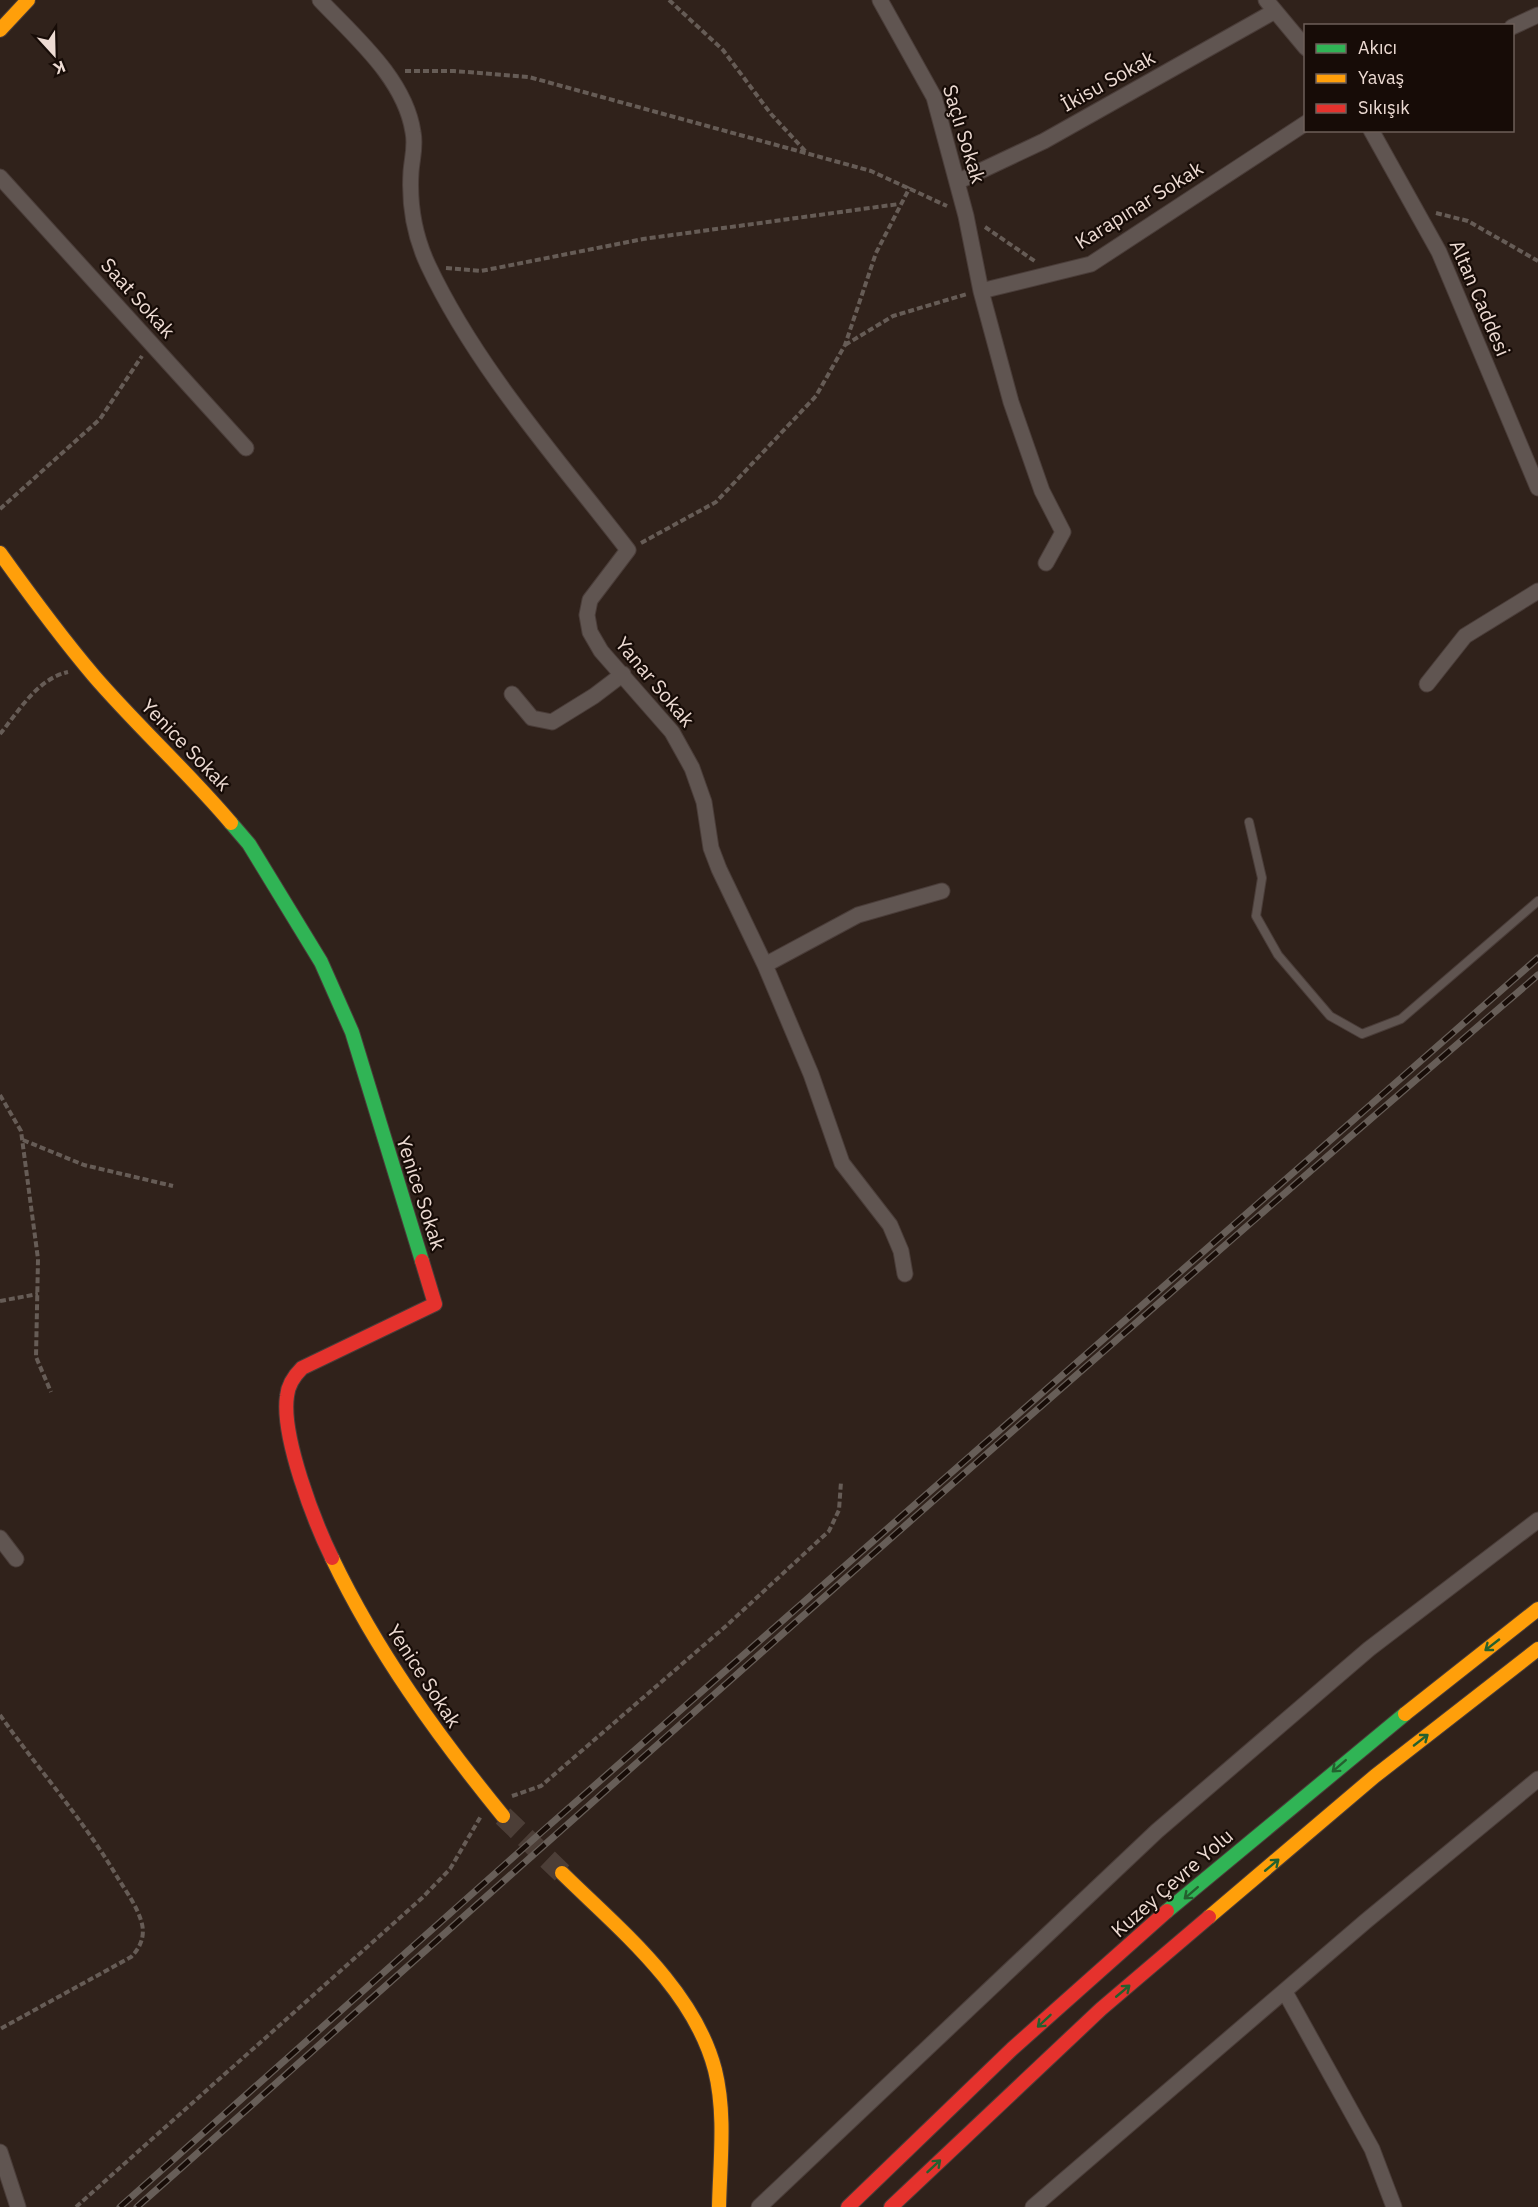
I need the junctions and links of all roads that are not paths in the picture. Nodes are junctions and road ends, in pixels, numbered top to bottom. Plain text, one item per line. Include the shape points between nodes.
1 (320, 0) edge
2 (880, 0) edge
3 (22, 2) edge
4 (1271, 6) edge
5 (1538, 15) edge
6 (1514, 26) edge
7 (0, 30) edge
8 (1304, 47) edge
9 (1304, 124) edge
10 (1372, 132) edge
11 (0, 177) edge
12 (957, 182) junction
13 (981, 291) junction
14 (246, 448) dead end
15 (1538, 488) edge
16 (0, 553) edge
17 (1046, 563) dead end
18 (1538, 591) edge
19 (622, 674) junction
20 (1427, 684) dead end
21 (512, 694) dead end
22 (1249, 822) dead end
23 (942, 891) dead end
24 (1538, 901) edge
25 (765, 965) junction
26 (905, 1274) dead end
27 (1538, 1520) edge
28 (0, 1538) edge
29 (16, 1559) dead end
30 (1538, 1609) edge
31 (1538, 1649) edge
32 (1538, 1779) edge
33 (503, 1816) tunnel mouth
34 (562, 1873) tunnel mouth
35 (1285, 1992) junction
36 (0, 2152) edge
37 (18, 2207) edge
38 (719, 2207) edge
39 (759, 2207) edge
40 (848, 2207) edge
41 (891, 2207) edge
42 (1033, 2207) edge
43 (1394, 2207) edge

1 - 19 street, Yanar Sokak via 383,71 410,117 415,149 411,169 412,210 421,248 464,332 628,550 590,600 587,615 595,642
2 - 12 street, Saçlı Sokak via 934,97
3 - 7 main road
4 - 8 street
4 - 12 street, İkisu Sokak via 1044,141
5 - 6 street
9 - 13 street, Karapınar Sokak via 1091,264
10 - 15 street, Altan Caddesi via 1418,211 1456,290
11 - 14 street, Saat Sokak
12 - 13 street, Saçlı Sokak
13 - 17 street, Saçlı Sokak via 1026,447 1063,532
16 - 33 main road, Yenice Sokak via 90,672 193,778 249,844 321,962 352,1032 435,1305 302,1368 290,1380 285,1396 290,1434 314,1518 341,1578 407,1688 464,1771
18 - 20 street via 1465,636
19 - 21 street via 552,722 532,718
19 - 25 street, Yanar Sokak via 672,732 692,768 719,869
22 - 24 lane via 1262,878 1256,916 1278,955 1330,1016 1362,1034 1401,1018
23 - 25 street via 858,915
25 - 26 street, Yanar Sokak via 811,1074 842,1163 890,1225
27 - 39 street via 1369,1649 1157,1831
28 - 29 street
30 -> 40 main road, Kuzey Çevre Yolu via 1356,1751 1082,1986
41 -> 31 main road via 1101,2009 1375,1776
32 - 35 street
34 - 38 main road via 646,1959 704,2035 718,2091
35 - 42 street
35 - 43 street via 1372,2149
36 - 37 street

